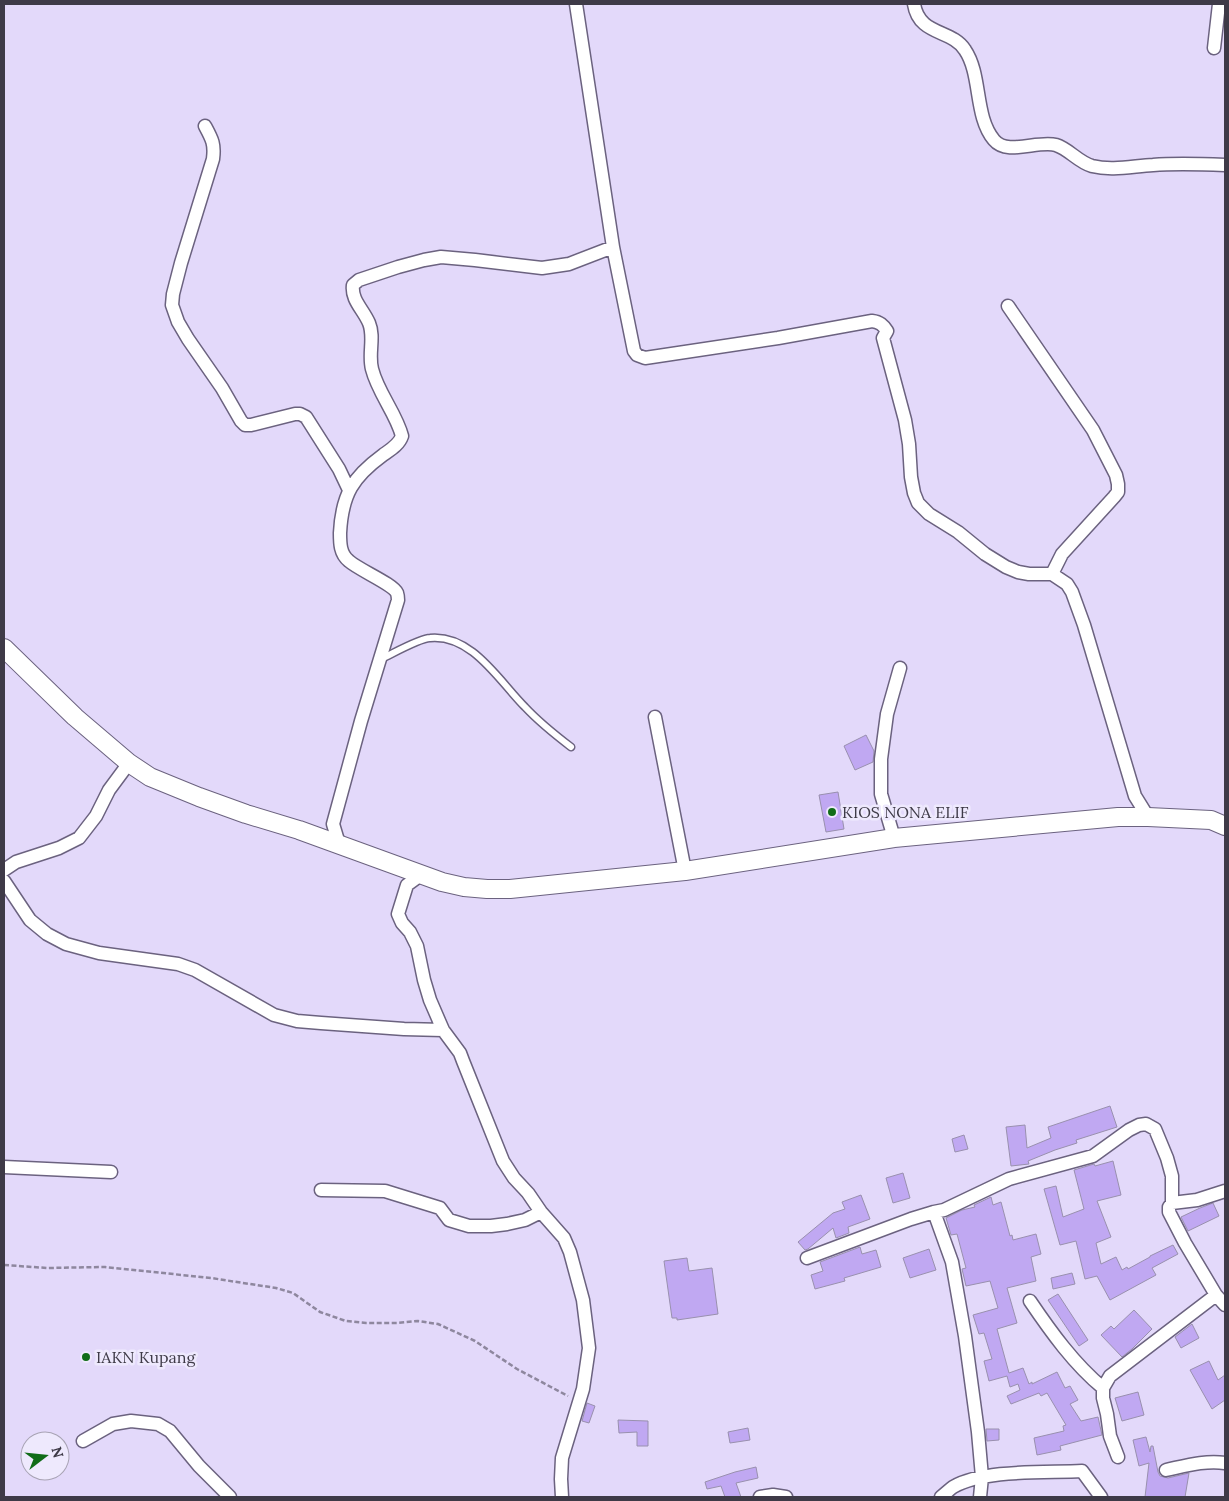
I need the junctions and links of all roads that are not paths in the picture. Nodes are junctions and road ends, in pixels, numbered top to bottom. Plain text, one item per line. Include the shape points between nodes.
1 (576, 4) edge
2 (914, 4) edge
3 (1219, 4) edge
4 (1214, 48) dead end
5 (205, 126) dead end
6 (1225, 165) edge
7 (613, 248) junction
8 (1008, 306) dead end
9 (349, 490) junction
10 (1052, 574) junction
11 (6, 654) edge
12 (380, 660) junction
13 (900, 668) dead end
14 (655, 717) dead end
15 (571, 747) dead end
16 (129, 763) junction
17 (1148, 817) junction
18 (1225, 826) edge
19 (894, 838) junction
20 (339, 844) junction
21 (4, 870) edge
22 (684, 871) junction
23 (422, 874) junction
24 (4, 881) edge
25 (443, 1030) junction
26 (4, 1167) edge
27 (111, 1172) dead end
28 (321, 1190) dead end
29 (1225, 1191) edge
30 (1172, 1203) junction
31 (541, 1212) junction
32 (934, 1212) junction
33 (807, 1258) dead end
34 (1216, 1294) junction
35 (1030, 1301) dead end
36 (1225, 1304) edge
37 (1103, 1388) junction
38 (82, 1441) dead end
39 (1118, 1457) dead end
40 (1225, 1463) edge
41 (1166, 1470) dead end
42 (982, 1477) junction
43 (230, 1497) edge
44 (562, 1497) edge
45 (760, 1497) edge
46 (786, 1497) edge
47 (941, 1497) edge
48 (980, 1497) edge
49 (1102, 1497) edge

1 - 7 street
2 - 6 street via 918,18 925,25 964,48 974,75 982,115 994,140 1002,146 1056,145 1080,161 1116,168
3 - 4 street
5 - 9 street via 214,147 213,159 181,263 172,305 188,339 241,421 251,426 295,414 306,417
7 - 9 street via 569,264 542,268 441,257 398,267 353,284 354,297 372,333 372,370 402,436 398,443 364,470
7 - 10 street via 634,351 645,358 879,322 887,331 883,338 905,420 911,477 918,503 1006,567 1029,574
8 - 10 street via 1093,430 1118,484 1118,492 1062,554
9 - 12 street via 340,526 342,552 347,560 388,585 398,596
10 - 17 street via 1067,584 1078,606 1135,796
11 - 16 street
12 - 15 lane via 429,638 465,645 523,706
12 - 20 street via 333,824
13 - 19 street via 887,714 881,759 881,794
14 - 22 street
16 - 20 street via 150,777 199,797
16 - 21 street via 79,838 16,862
17 - 18 street via 1211,820
17 - 19 street
19 - 22 street
20 - 23 street
22 - 23 street via 502,889 464,887
23 - 25 street via 407,885 398,914 417,946 430,1000
24 - 25 street via 30,920 66,944 99,953 178,964 195,970 274,1015 313,1022
25 - 31 street via 460,1053 503,1162
26 - 27 street
28 - 31 street via 386,1190 440,1208 449,1220 469,1226 507,1224
29 - 30 street via 1197,1200
30 - 32 street via 1172,1176 1167,1158 1155,1130 1146,1124 1129,1130 1093,1156 1009,1179
30 - 34 street via 1169,1207 1172,1219
31 - 44 street via 564,1238 570,1252 583,1300 589,1348 583,1389 562,1458
32 - 33 street
32 - 42 street via 952,1262 966,1336
34 - 36 street
34 - 37 street via 1110,1376
35 - 37 street via 1076,1363
37 - 39 street via 1110,1436
38 - 43 street via 113,1424 131,1421 158,1424 170,1431
40 - 41 street via 1203,1462
42 - 47 street via 953,1488
42 - 48 street
42 - 49 street via 1082,1471
45 - 46 street

